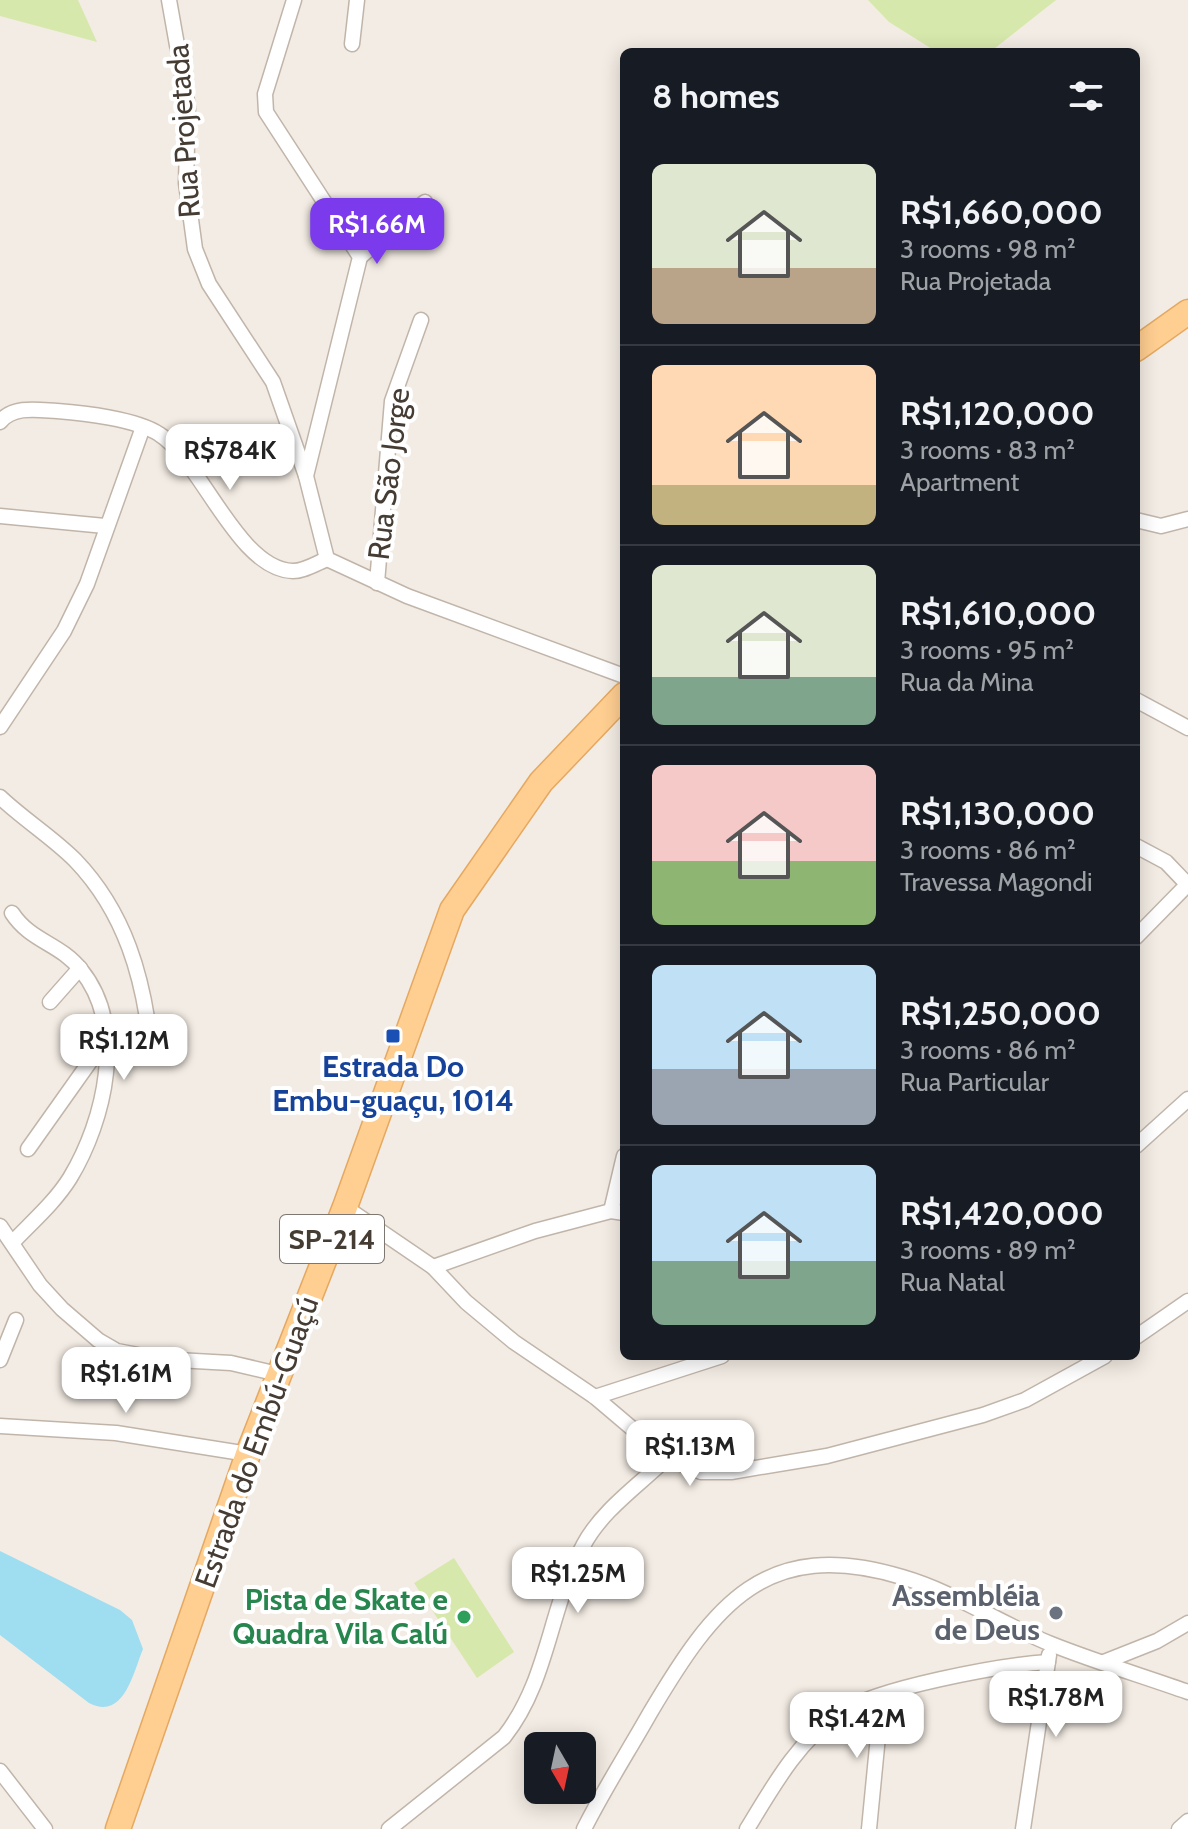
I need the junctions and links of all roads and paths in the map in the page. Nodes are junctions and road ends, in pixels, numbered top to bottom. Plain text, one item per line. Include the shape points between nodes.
1 (169, 0) edge
2 (294, 0) edge
3 (357, 0) edge
4 (352, 44) dead end
5 (425, 202) dead end
6 (360, 257) junction
7 (1188, 312) edge
8 (421, 320) dead end
9 (1140, 346) edge
10 (0, 422) edge
11 (143, 427) junction
12 (306, 476) junction
13 (0, 516) edge
14 (1188, 519) edge
15 (1140, 521) edge
16 (105, 526) junction
17 (327, 559) junction
18 (377, 583) junction
19 (620, 674) edge
20 (620, 699) edge
21 (1140, 702) edge
22 (0, 727) edge
23 (1188, 728) edge
24 (0, 797) edge
25 (1140, 848) edge
26 (1188, 885) edge
27 (12, 913) dead end
28 (1140, 933) edge
29 (80, 968) junction
30 (50, 1002) dead end
31 (106, 1039) junction
32 (151, 1049) dead end
33 (1188, 1099) edge
34 (1140, 1142) edge
35 (28, 1149) dead end
36 (345, 1207) junction
37 (618, 1212) edge
38 (0, 1226) edge
39 (13, 1242) junction
40 (433, 1267) junction
41 (1188, 1301) edge
42 (16, 1320) dead end
43 (1140, 1334) edge
44 (0, 1360) edge
45 (710, 1360) edge
46 (1098, 1360) edge
47 (278, 1374) junction
48 (595, 1397) junction
49 (0, 1426) edge
50 (248, 1454) junction
51 (667, 1458) junction
52 (1188, 1623) edge
53 (1050, 1644) junction
54 (1048, 1662) junction
55 (1104, 1662) junction
56 (1188, 1692) edge
57 (882, 1695) junction
58 (0, 1771) edge
59 (1188, 1821) edge
60 (45, 1829) edge
61 (118, 1829) edge
62 (389, 1829) edge
63 (584, 1829) edge
64 (747, 1829) edge
65 (869, 1829) edge
66 (1023, 1829) edge
67 (1179, 1829) edge

1 - 12 street, Rua Projetada via 188,107 186,183 195,249 231,321 273,382
2 - 6 street via 265,94 266,112
3 - 4 street
5 - 6 street
6 - 12 street, Rua Projetada
7 - 9 main road
8 - 18 street, Rua São Jorge via 392,401
10 - 11 street via 16,411 36,410
11 - 16 street
11 - 17 street via 171,444 232,528 263,558 296,571
12 - 17 street, Rua Projetada
13 - 16 street
14 - 15 street via 1161,526
16 - 22 street via 87,584 64,631
17 - 18 street
18 - 19 street
20 - 36 main road, Estrada do Embú-Guaçú / SP-214 via 541,782 452,910
21 - 23 street
24 - 32 street via 73,858 105,894 129,944 146,999
25 - 26 street via 1166,862
26 - 28 street
27 - 29 street via 32,937 52,943
29 - 30 street
29 - 31 street via 101,1002
31 - 35 street
31 - 39 street via 106,1076 84,1151 54,1201
33 - 34 street
36 - 40 street
36 - 47 main road, Estrada do Embú-Guaçú / SP-214
37 - 40 street via 535,1231
38 - 39 street
39 - 47 street via 62,1309 117,1351 231,1363
40 - 48 street via 514,1342
41 - 43 street
42 - 44 street
45 - 48 street
46 - 51 street via 1025,1400 983,1415 827,1456 731,1472 701,1472
47 - 50 main road, Estrada do Embú-Guaçú / SP-214
48 - 51 street
49 - 50 street via 116,1433
50 - 61 main road, Estrada do Embú-Guaçú / SP-214
51 - 62 street via 583,1544 532,1693 504,1737
52 - 55 street
53 - 54 street
53 - 55 street
53 - 63 street via 928,1586 878,1570 814,1563 776,1573 749,1587 720,1613 682,1660
54 - 57 street
54 - 66 street
55 - 56 street
57 - 64 street via 840,1712 807,1741
57 - 65 street
58 - 60 street
59 - 67 street

